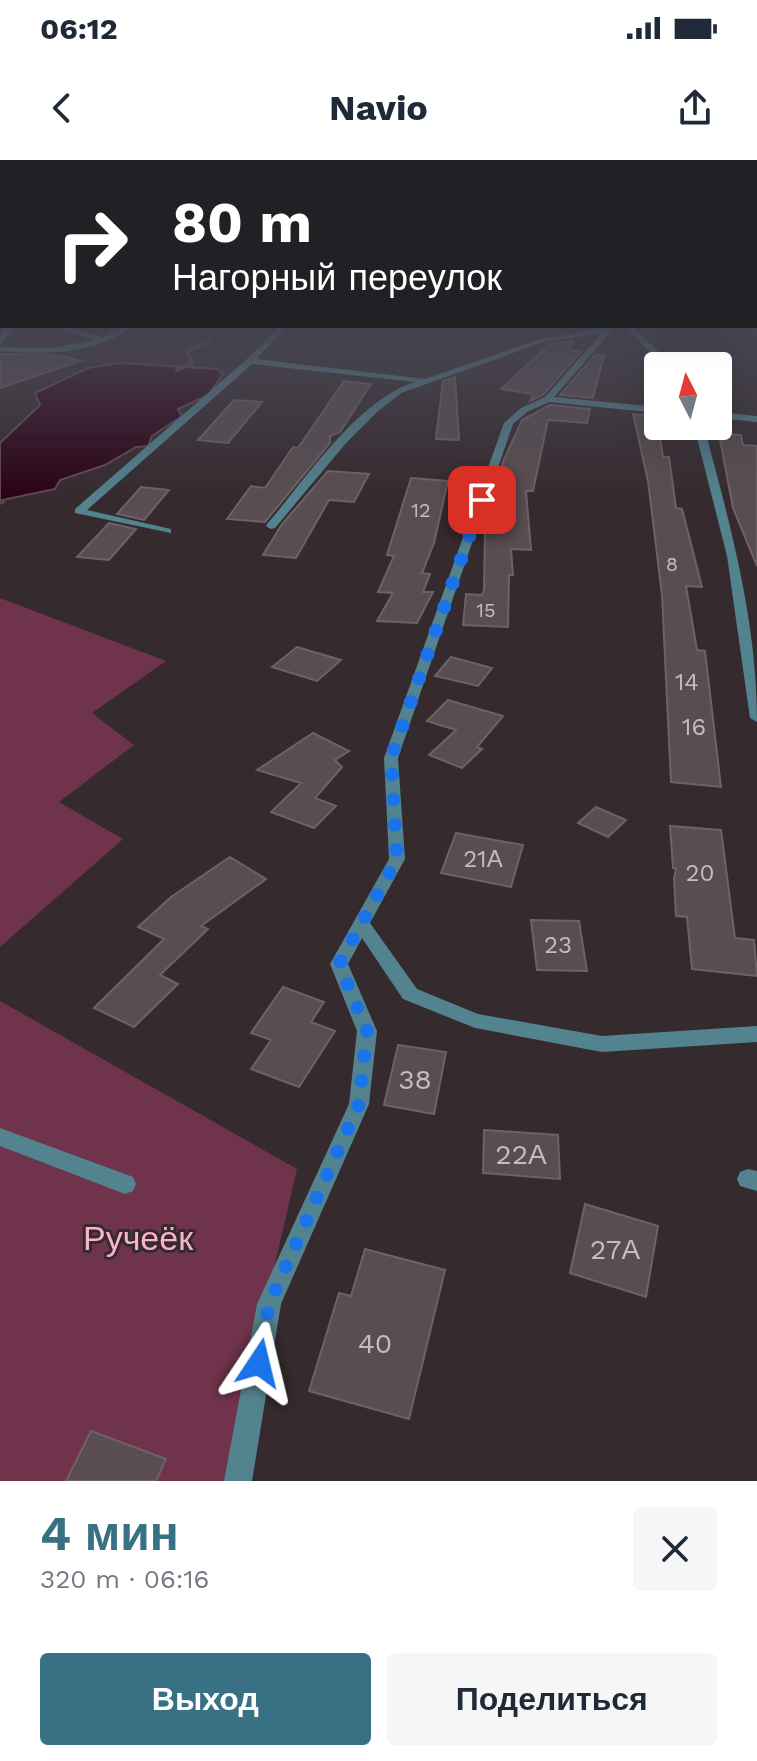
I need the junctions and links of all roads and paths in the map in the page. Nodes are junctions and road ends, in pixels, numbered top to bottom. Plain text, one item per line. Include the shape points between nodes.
1 (232, 377) edge
2 (396, 377) edge
3 (436, 377) edge
4 (567, 377) edge
5 (427, 380) junction
6 (548, 399) junction
7 (644, 409) edge
8 (732, 416) edge
9 (757, 419) edge
10 (703, 440) edge
11 (271, 526) dead end
12 (167, 531) dead end
13 (757, 718) edge
14 (363, 926) junction
15 (757, 1034) edge
16 (0, 1137) edge
17 (125, 1184) dead end
18 (238, 1481) edge

1 - 12 street via 79,511
2 - 5 street
3 - 5 street
4 - 6 street
5 - 11 street via 391,396 349,434
6 - 7 street
6 - 14 street via 509,423 391,758 397,859
8 - 9 street
10 - 13 street via 733,556
14 - 15 street via 410,994 475,1021 602,1044
14 - 18 street via 339,964 367,1031 359,1104 269,1304
16 - 17 street

